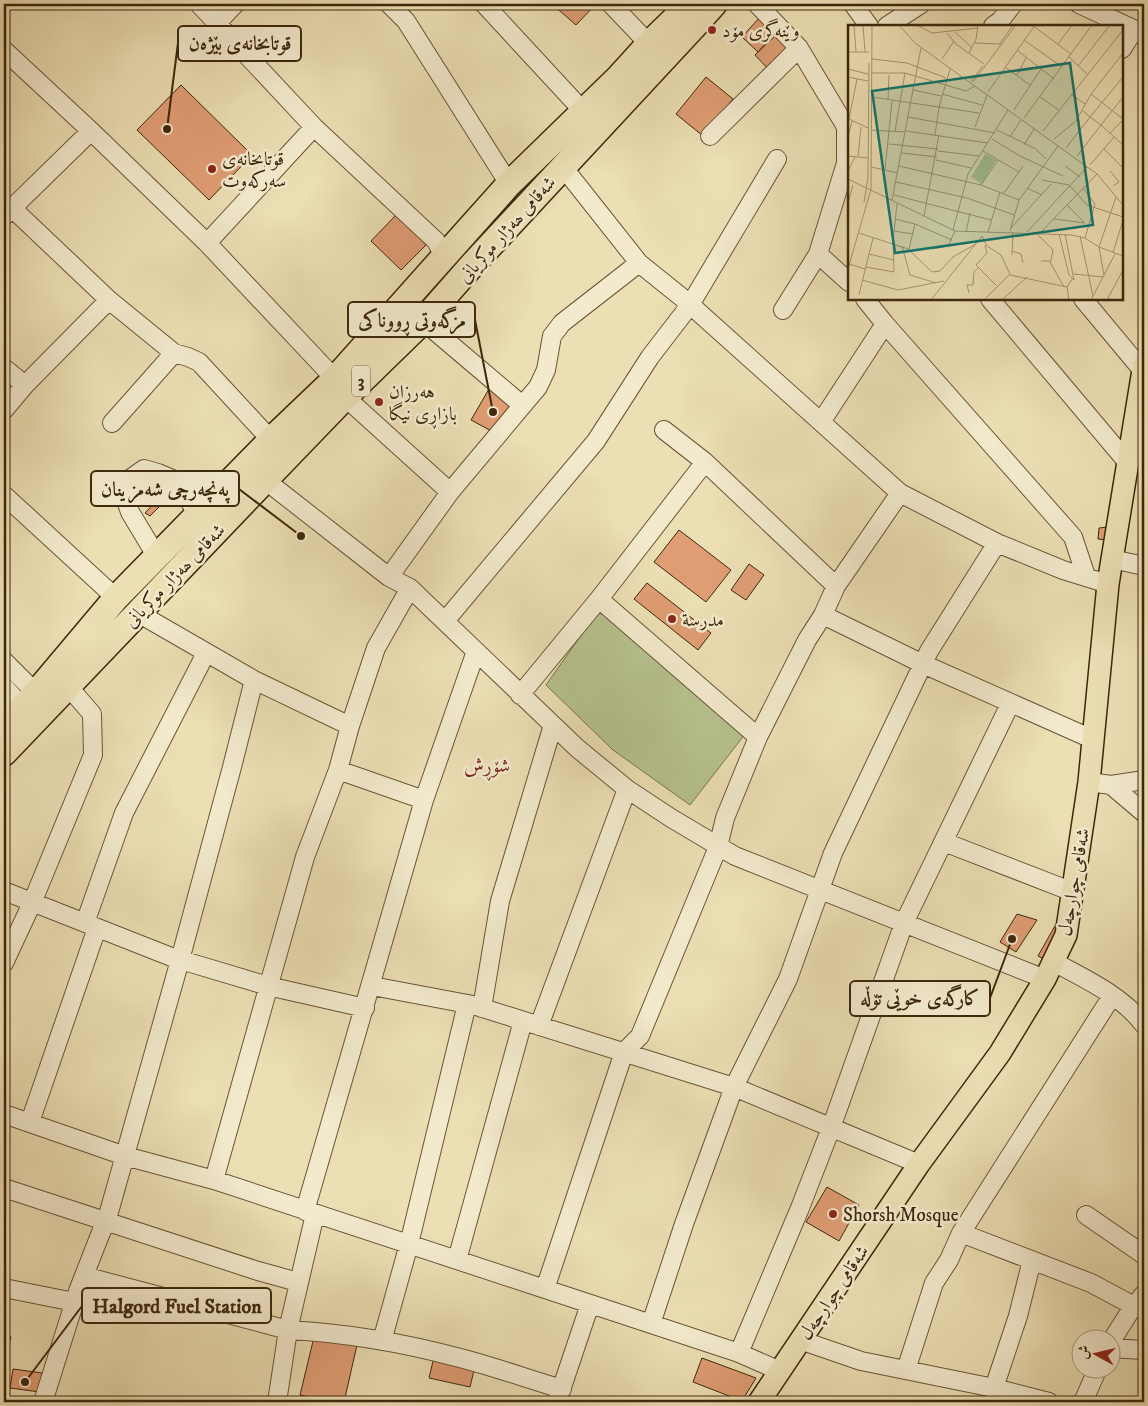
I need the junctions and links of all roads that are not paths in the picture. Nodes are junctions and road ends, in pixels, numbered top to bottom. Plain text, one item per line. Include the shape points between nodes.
1 (199, 4) edge
2 (235, 4) edge
3 (389, 4) edge
4 (484, 4) edge
5 (612, 4) edge
6 (690, 4) edge
7 (714, 4) edge
8 (757, 4) edge
9 (853, 4) edge
10 (921, 4) edge
11 (1013, 4) edge
12 (1079, 4) edge
13 (216, 24) junction
14 (868, 25) edge
15 (889, 25) edge
16 (994, 25) edge
17 (1139, 32) edge
18 (649, 44) junction
19 (799, 48) junction
20 (1123, 48) edge
21 (7, 60) edge
22 (631, 79) junction
23 (597, 108) junction
24 (314, 127) junction
25 (848, 128) edge
26 (91, 130) junction
27 (710, 136) dead end
28 (777, 159) dead end
29 (563, 167) junction
30 (509, 184) junction
31 (8, 212) edge
32 (207, 242) junction
33 (818, 254) junction
34 (444, 256) junction
35 (639, 263) junction
36 (848, 281) edge
37 (109, 300) junction
38 (866, 300) edge
39 (991, 300) edge
40 (1084, 300) edge
41 (690, 305) junction
42 (784, 310) dead end
43 (423, 321) junction
44 (885, 324) junction
45 (174, 353) junction
46 (4, 368) edge
47 (1143, 368) edge
48 (25, 385) junction
49 (340, 388) junction
50 (522, 406) junction
51 (1140, 408) edge
52 (4, 410) edge
53 (112, 422) dead end
54 (821, 422) junction
55 (664, 430) dead end
56 (271, 440) junction
57 (705, 462) junction
58 (1128, 463) junction
59 (265, 480) junction
60 (450, 492) junction
61 (900, 493) junction
62 (4, 494) edge
63 (198, 515) junction
64 (997, 543) junction
65 (157, 556) junction
66 (1112, 559) junction
67 (1144, 566) edge
68 (1086, 576) junction
69 (389, 577) junction
70 (1108, 584) junction
71 (836, 586) junction
72 (410, 588) junction
73 (116, 598) junction
74 (598, 599) junction
75 (138, 613) junction
76 (823, 615) junction
77 (445, 621) junction
78 (476, 651) junction
79 (206, 653) junction
80 (4, 661) edge
81 (923, 664) junction
82 (254, 680) junction
83 (67, 685) junction
84 (4, 687) edge
85 (520, 695) junction
86 (30, 700) junction
87 (1010, 704) junction
88 (553, 725) junction
89 (4, 726) edge
90 (350, 726) junction
91 (758, 737) junction
92 (1092, 740) junction
93 (4, 753) edge
94 (338, 770) junction
95 (1144, 780) edge
96 (1089, 782) junction
97 (1111, 785) junction
98 (627, 789) junction
99 (424, 800) junction
100 (1144, 813) edge
101 (944, 842) junction
102 (718, 847) junction
103 (820, 890) junction
104 (4, 891) edge
105 (1073, 892) junction
106 (32, 903) junction
107 (904, 923) junction
108 (91, 926) junction
109 (180, 960) junction
110 (4, 963) edge
111 (1050, 971) junction
112 (268, 986) junction
113 (372, 986) junction
114 (1112, 996) junction
115 (474, 1006) junction
116 (365, 1008) junction
117 (531, 1023) junction
118 (1144, 1025) edge
119 (624, 1052) junction
120 (734, 1087) junction
121 (4, 1114) edge
122 (30, 1122) junction
123 (831, 1128) junction
124 (125, 1156) junction
125 (919, 1164) junction
126 (214, 1180) junction
127 (4, 1188) edge
128 (310, 1212) junction
129 (1086, 1214) dead end
130 (105, 1221) junction
131 (961, 1233) junction
132 (409, 1244) junction
133 (1144, 1255) edge
134 (457, 1260) junction
135 (1032, 1260) junction
136 (84, 1276) junction
137 (298, 1282) junction
138 (4, 1288) edge
139 (546, 1288) junction
140 (1139, 1300) edge
141 (74, 1302) junction
142 (590, 1304) junction
143 (651, 1324) junction
144 (1120, 1328) edge
145 (288, 1330) junction
146 (800, 1340) junction
147 (382, 1341) junction
148 (1120, 1349) edge
149 (1144, 1350) edge
150 (739, 1353) junction
151 (906, 1370) junction
152 (780, 1371) junction
153 (1094, 1378) edge
154 (994, 1388) junction
155 (560, 1396) edge
156 (43, 1402) edge
157 (277, 1402) edge
158 (759, 1402) edge
159 (1049, 1402) edge
160 (1083, 1402) edge

1 - 13 street
2 - 13 street
3 - 30 street via 406,21
4 - 23 street
5 - 18 street
6 - 18 highway, شەقامی ھەژار موکریانی / 3
7 - 22 highway, شەقامی ھەژار موکریانی / 3 via 698,22
8 - 19 street
9 - 14 street
10 - 15 street
11 - 16 street
12 - 17 street
13 - 24 street
17 - 20 street
18 - 22 highway, شەقامی ھەژار موکریانی / 3
19 - 25 street
19 - 27 street
21 - 26 street
22 - 23 highway, شەقامی ھەژار موکریانی / 3
23 - 29 highway, شەقامی ھەژار موکریانی / 3
23 - 30 highway, شەقامی ھەژار موکریانی / 3
24 - 32 street
24 - 34 street via 436,241
25 - 33 street via 846,163
26 - 31 street
26 - 32 street
28 - 41 street
29 - 35 street
29 - 43 highway, شەقامی ھەژار موکریانی / 3
30 - 34 highway, شەقامی ھەژار موکریانی / 3
31 - 37 street
32 - 49 street
33 - 36 street
33 - 42 street
34 - 49 highway, شەقامی ھەژار موکریانی / 3
35 - 41 street
35 - 50 street via 562,323 552,336 546,370 538,387
37 - 45 street
37 - 48 street
38 - 44 street
39 - 58 street
40 - 47 street
41 - 54 street
41 - 77 street via 650,357 596,441
43 - 49 highway, شەقامی ھەژار موکریانی / 3
43 - 50 street
44 - 54 street
44 - 68 street via 1073,537
45 - 53 street
45 - 56 street via 199,362
46 - 48 street
47 - 51 main road, شەقامی چوارچەل
48 - 52 street
49 - 56 highway, شەقامی ھەژار موکریانی / 3
49 - 59 highway, شەقامی ھەژار موکریانی / 3
49 - 60 street
50 - 60 street
51 - 58 main road, شەقامی چوارچەل
54 - 61 street
55 - 57 street
56 - 63 highway, شەقامی ھەژار موکریانی / 3
57 - 71 street
57 - 74 street
58 - 66 main road, شەقامی چوارچەل
59 - 69 street
59 - 75 highway, شەقامی ھەژار موکریانی / 3
60 - 69 street
61 - 64 street
61 - 71 street
62 - 73 street
63 - 65 highway, شەقامی ھەژار موکریانی / 3
63 - 65 street via 177,481 144,469 128,481 124,495 130,512
64 - 68 street
64 - 81 street
65 - 73 highway, شەقامی ھەژار موکریانی / 3
66 - 67 street
66 - 70 main road, شەقامی چوارچەل
68 - 70 street
69 - 72 street
70 - 92 main road, شەقامی چوارچەل
71 - 76 street
72 - 77 street
72 - 90 street via 376,648
73 - 86 highway, شەقامی ھەژار موکریانی / 3
74 - 85 street
74 - 91 street
75 - 79 street
75 - 83 highway, شەقامی ھەژار موکریانی / 3
76 - 81 street
76 - 91 street via 806,640
77 - 78 street
78 - 85 street
78 - 99 street
79 - 82 street
79 - 108 street via 124,813
80 - 86 street
81 - 87 street
81 - 103 street via 833,852
82 - 90 street
82 - 109 street
83 - 93 highway, شەقامی ھەژار موکریانی / 3
83 - 106 street via 92,714 93,755
84 - 86 street
85 - 88 street
86 - 89 highway, شەقامی ھەژار موکریانی / 3
87 - 92 street
87 - 101 street
88 - 98 street
88 - 115 street via 500,901
90 - 94 street
91 - 102 street via 725,818
92 - 96 main road, شەقامی چوارچەل
94 - 99 street
94 - 112 street via 305,857
95 - 97 street
96 - 97 street
96 - 105 main road, شەقامی چوارچەل
97 - 100 street
98 - 102 street
98 - 117 street
99 - 113 street
101 - 105 street
101 - 107 street
102 - 103 street
102 - 119 street via 640,1036
103 - 107 street
103 - 120 street via 788,979
104 - 106 street
105 - 111 main road, شەقامی چوارچەل via 1066,935
106 - 108 street
106 - 110 street
107 - 111 street
107 - 123 street
108 - 109 street
108 - 122 street
109 - 112 street
109 - 124 street
111 - 114 street via 1102,989
111 - 125 main road, شەقامی چوارچەل via 1000,1053
112 - 116 street
112 - 126 street
113 - 115 street
113 - 116 street
114 - 118 street via 1137,1015
114 - 131 street
115 - 117 street
115 - 132 street
116 - 128 street
117 - 119 street
117 - 134 street
119 - 120 street
119 - 139 street
120 - 123 street
120 - 143 street
121 - 122 street
122 - 124 street
123 - 125 street
123 - 150 street
124 - 126 street
124 - 130 street
125 - 146 main road, شەقامی چوارچەل
126 - 128 street
127 - 130 street
128 - 132 street
128 - 137 street
129 - 133 street
130 - 136 street
130 - 137 street
131 - 135 street
131 - 151 street via 934,1283
132 - 134 street
132 - 147 street
134 - 139 street
135 - 140 street
135 - 154 street via 1018,1316
136 - 141 street
136 - 145 street
137 - 145 street
138 - 141 street
139 - 142 street
140 - 144 street
141 - 156 street
142 - 143 street
142 - 155 street
143 - 150 street
145 - 147 street
145 - 157 street
146 - 151 street via 861,1362
146 - 152 main road, شەقامی چوارچەل
147 - 155 street via 461,1358
148 - 149 street
150 - 152 street
151 - 154 street
152 - 158 main road, شەقامی چوارچەل
153 - 160 street
154 - 159 street

